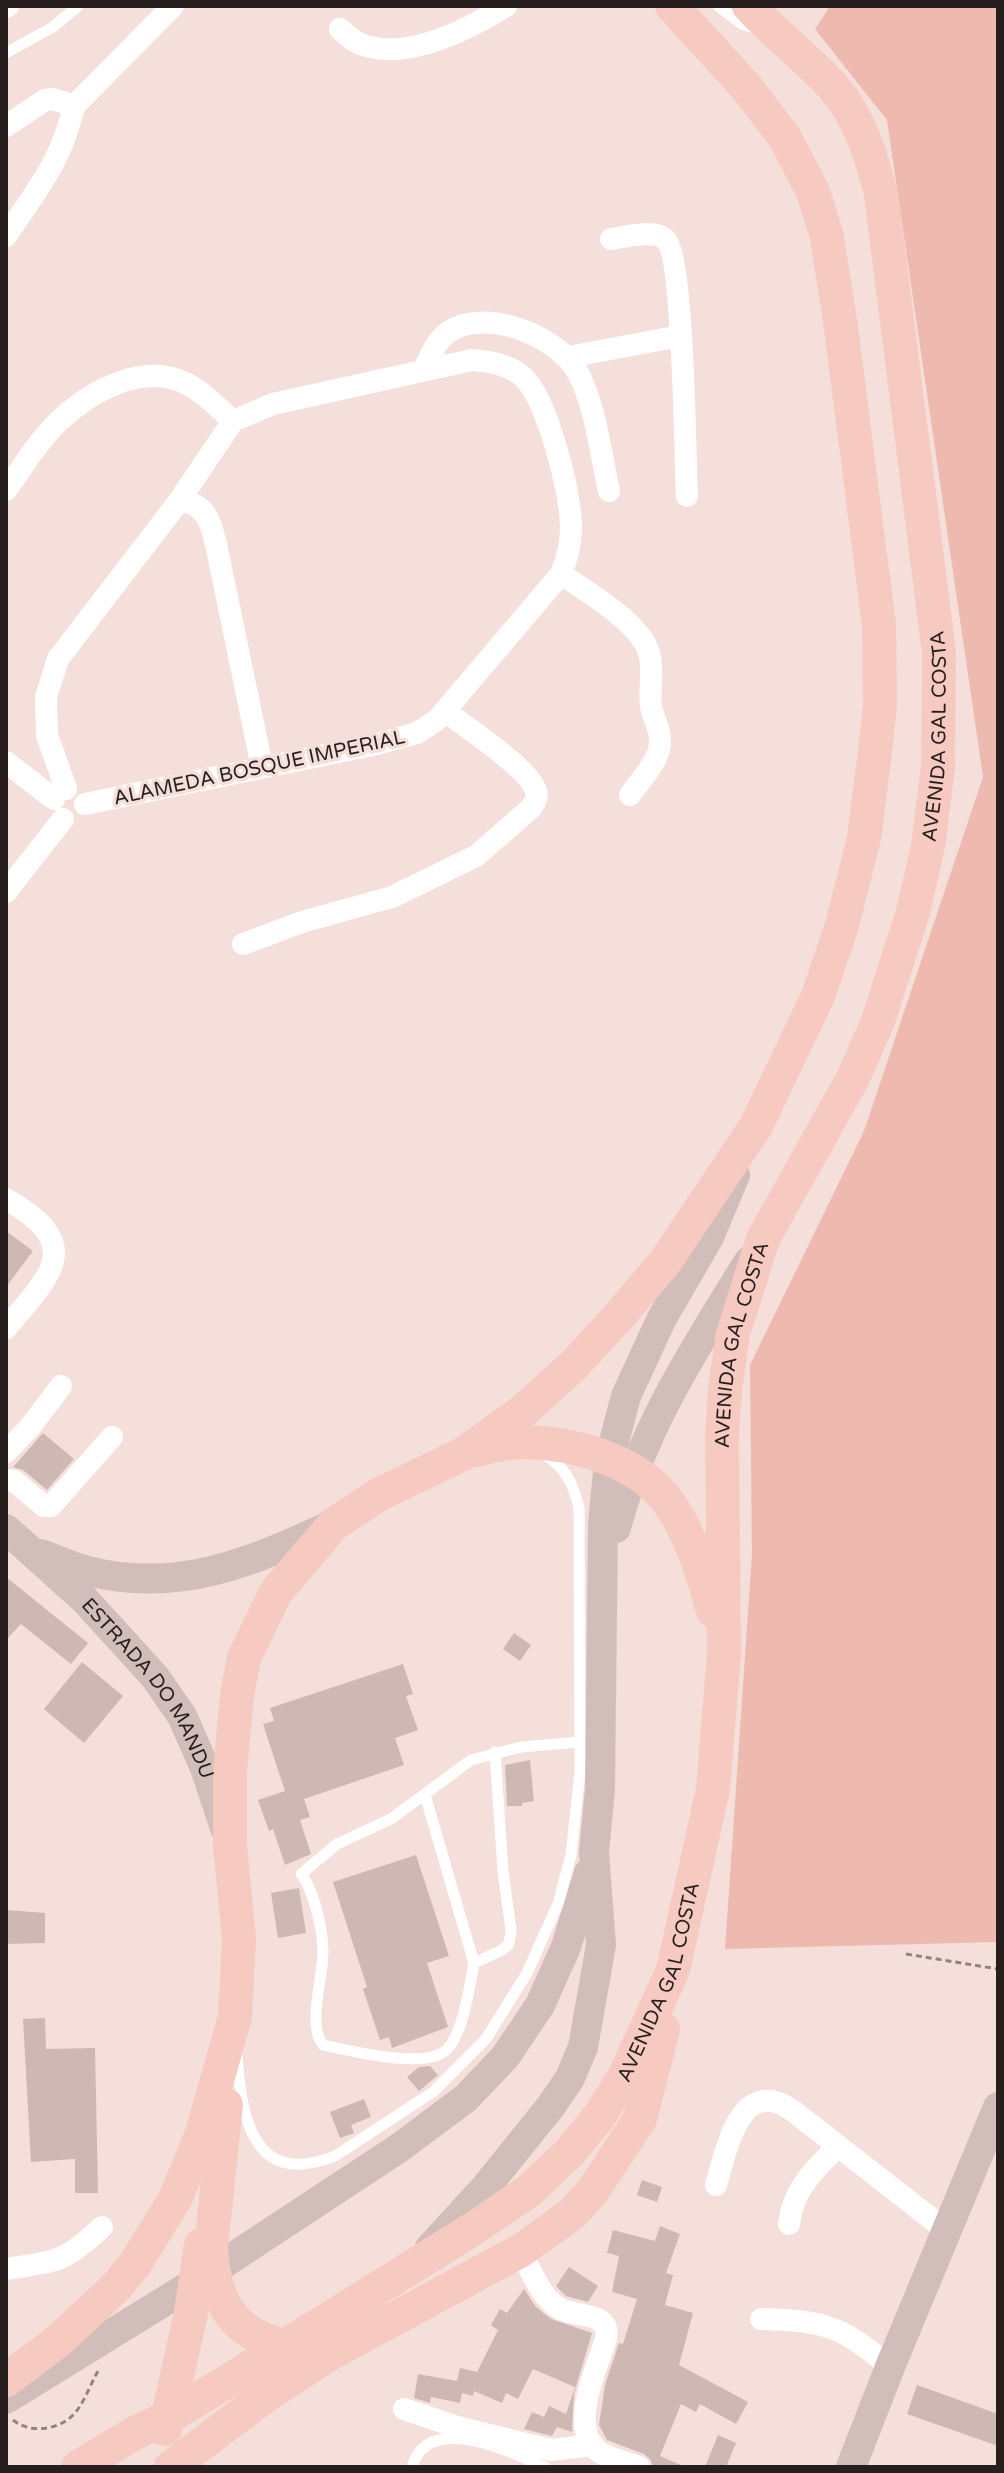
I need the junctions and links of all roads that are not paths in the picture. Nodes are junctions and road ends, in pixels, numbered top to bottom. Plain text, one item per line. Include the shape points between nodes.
1 (78, 6) edge
2 (173, 6) edge
3 (506, 6) edge
4 (675, 6) edge
5 (718, 6) edge
6 (749, 6) edge
7 (708, 27) dead end
8 (340, 29) dead end
9 (777, 36) junction
10 (715, 38) junction
11 (6, 53) edge
12 (747, 88) junction
13 (74, 106) junction
14 (6, 126) edge
15 (6, 236) edge
16 (611, 239) dead end
17 (680, 336) junction
18 (568, 357) junction
19 (424, 369) junction
20 (233, 421) junction
21 (6, 490) edge
22 (609, 491) dead end
23 (687, 496) dead end
24 (179, 501) junction
25 (561, 574) junction
26 (446, 712) junction
27 (6, 762) edge
28 (262, 767) junction
29 (630, 795) dead end
30 (61, 802) junction
31 (6, 892) edge
32 (243, 944) dead end
33 (756, 1126) junction
34 (6, 1199) edge
35 (763, 1239) junction
36 (6, 1328) edge
37 (61, 1386) dead end
38 (112, 1437) dead end
39 (510, 1443) junction
40 (6, 1452) edge
41 (463, 1454) junction
42 (621, 1465) junction
43 (6, 1480) edge
44 (334, 1524) junction
45 (6, 1529) edge
46 (34, 1552) junction
47 (724, 1654) junction
48 (580, 1742) junction
49 (495, 1752) junction
50 (425, 1795) junction
51 (230, 1845) junction
52 (594, 1852) junction
53 (474, 1963) junction
54 (673, 1970) junction
55 (235, 2017) junction
56 (998, 2107) edge
57 (990, 2137) edge
58 (838, 2146) junction
59 (716, 2185) dead end
60 (789, 2224) dead end
61 (102, 2227) dead end
62 (947, 2231) junction
63 (520, 2251) junction
64 (412, 2267) junction
65 (6, 2269) edge
66 (203, 2276) junction
67 (761, 2319) dead end
68 (285, 2346) junction
69 (333, 2352) junction
70 (890, 2367) junction
71 (6, 2380) edge
72 (6, 2399) edge
73 (404, 2409) dead end
74 (169, 2417) junction
75 (234, 2420) junction
76 (593, 2445) junction
77 (78, 2467) edge
78 (154, 2467) edge
79 (171, 2467) edge
80 (194, 2467) edge
81 (412, 2467) edge
82 (545, 2467) edge
83 (639, 2467) edge
84 (851, 2467) edge

1 - 11 lane
2 - 13 street
3 - 8 street via 475,25 419,45 365,46
4 - 10 lane
4 - 12 main road
5 - 9 lane via 742,24
6 - 9 main road, AVENIDA GAL COSTA
7 - 10 lane
9 - 35 main road, AVENIDA GAL COSTA via 834,88 849,110 870,151 881,194 939,653 938,753 919,885 878,1021 853,1078
10 - 12 lane
12 - 33 main road via 800,164 826,233 876,592 880,706 864,838 842,925 818,996
13 - 14 street via 45,100
13 - 15 street via 54,163
16 - 17 street via 664,237 674,262
17 - 18 street
17 - 23 street
18 - 19 street via 526,330 471,325 457,327 438,341
18 - 22 street via 585,393
19 - 20 street, ALAMEDA BOSQUE IMPERIAL via 273,404
19 - 25 street, ALAMEDA BOSQUE IMPERIAL via 486,361 524,377 547,421 561,470 571,524
20 - 21 street via 184,382 162,377 127,380 93,395 56,423
20 - 24 street
24 - 28 street via 200,507 208,517
24 - 30 street via 58,659 46,697 47,735
25 - 26 street, ALAMEDA BOSQUE IMPERIAL
25 - 29 street via 647,644 651,706 660,743
26 - 28 street, ALAMEDA BOSQUE IMPERIAL via 417,733 395,740
26 - 32 street via 525,773 536,789 531,808 476,856 392,897
27 - 30 street
28 - 30 street, ALAMEDA BOSQUE IMPERIAL via 85,804 76,791
30 - 31 street
33 - 41 main road via 665,1262 619,1316 523,1411
33 - 42 main road via 709,1237 662,1318 626,1396
34 - 36 street via 45,1226 56,1253 54,1264
35 - 42 main road
35 - 47 main road, AVENIDA GAL COSTA via 733,1334 725,1389
37 - 40 street
38 - 43 street via 51,1506
39 - 41 main road
39 - 42 main road via 564,1445
39 - 48 lane via 546,1455 562,1467 576,1494
41 - 44 main road via 380,1494
42 - 47 main road via 667,1501 681,1523 704,1580
42 - 52 main road via 603,1582
44 - 46 main road, ESTRADA DO MANDU via 273,1552 186,1578 147,1580 88,1571
44 - 51 main road via 276,1592 244,1658 230,1772
45 - 46 main road, ESTRADA DO MANDU
46 - 51 main road, ESTRADA DO MANDU via 116,1632 182,1716
47 - 54 main road, AVENIDA GAL COSTA via 713,1789
48 - 49 lane
48 - 55 lane via 577,1813 558,1904 527,1973 486,2039 433,2092 335,2156 317,2163 286,2163 264,2151 246,2121
49 - 50 lane via 471,1760
49 - 53 lane via 511,1930 509,1944
50 - 53 lane
50 - 53 lane via 391,1819 337,1844 301,1874 310,1886 323,1950 318,2037 323,2045 366,2053 434,2057 453,2042
51 - 55 main road via 239,1939
52 - 64 main road via 601,1945 583,2047 570,2078 485,2188
52 - 66 main road via 566,1947 540,2005 505,2057 466,2098 399,2148
54 - 63 main road via 640,2119 572,2214
54 - 64 main road, AVENIDA GAL COSTA via 624,2077 570,2152 530,2190
55 - 66 main road via 211,2247
55 - 71 main road via 201,2136 154,2235 95,2307
56 - 57 main road
57 - 62 main road
58 - 59 street via 779,2101 760,2099 742,2115
58 - 60 street via 802,2183
58 - 62 street
61 - 65 street via 61,2260
62 - 70 main road
63 - 69 main road
63 - 76 street via 540,2292 559,2309 581,2313 606,2328 584,2407
64 - 68 main road, AVENIDA GAL COSTA
66 - 68 main road via 245,2330
66 - 72 main road
66 - 74 main road
67 - 70 street via 839,2329
68 - 69 main road
68 - 74 main road, AVENIDA GAL COSTA
69 - 75 main road
70 - 84 main road
73 - 76 street via 551,2450
74 - 77 main road, AVENIDA GAL COSTA
74 - 78 main road
75 - 79 main road
75 - 80 main road
76 - 83 street
81 - 82 lane via 425,2443 448,2438 467,2439

